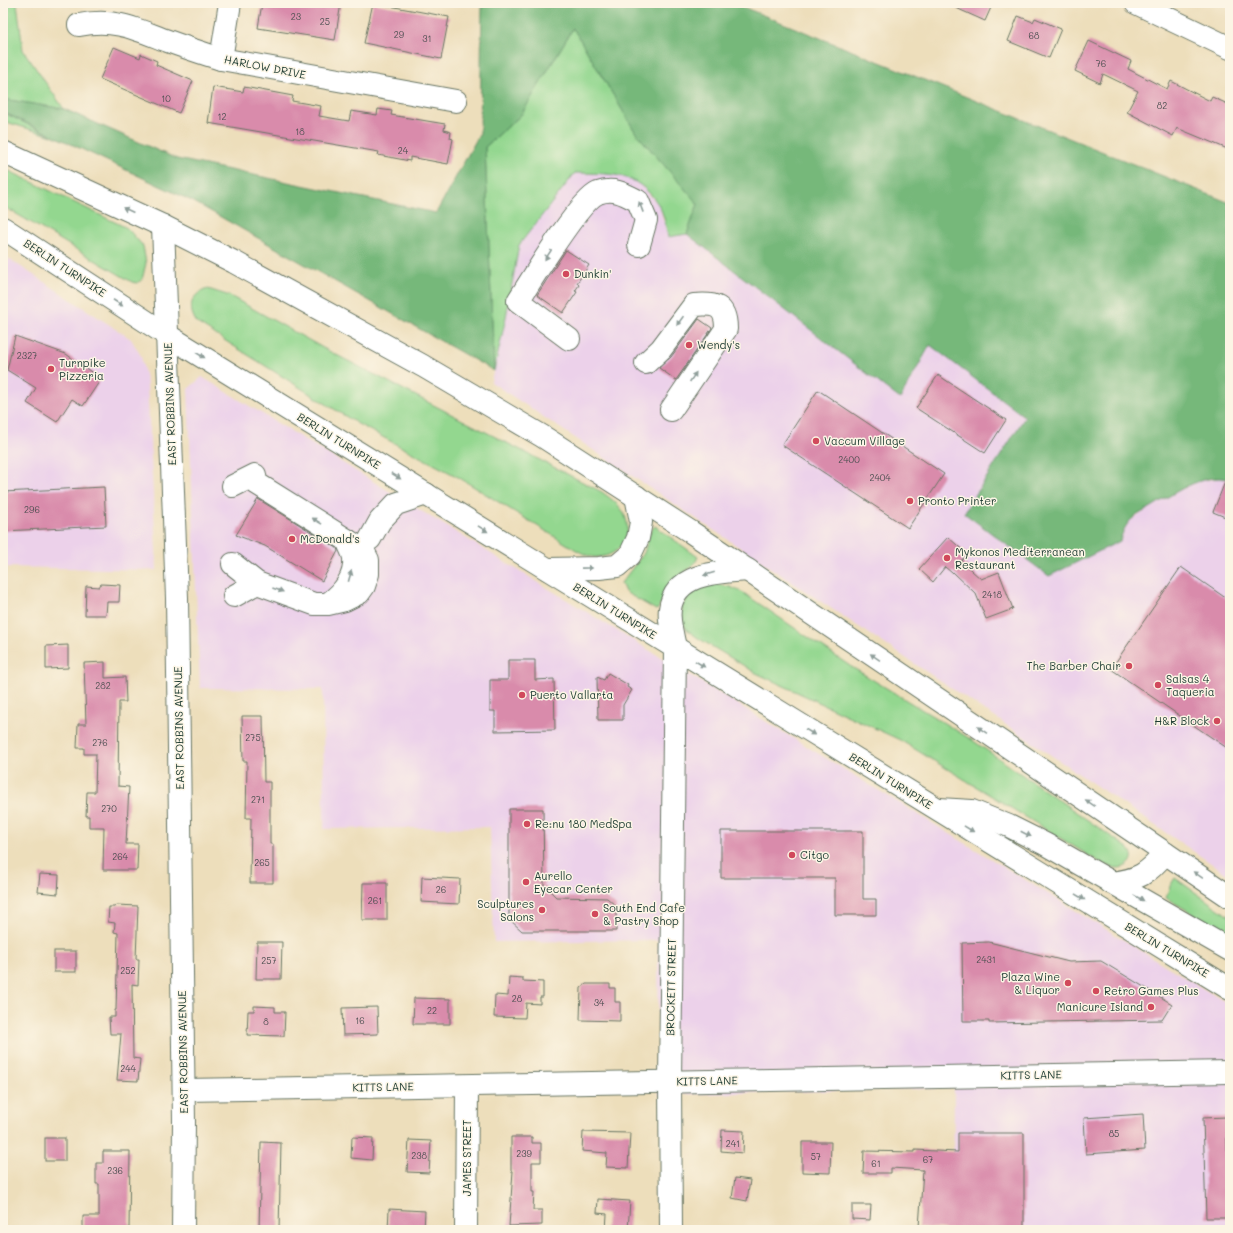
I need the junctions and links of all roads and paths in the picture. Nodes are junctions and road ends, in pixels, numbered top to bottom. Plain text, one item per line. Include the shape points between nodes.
1 (230, 3) edge
2 (1136, 3) edge
3 (78, 25) dead end
4 (1230, 48) edge
5 (221, 59) junction
6 (456, 102) dead end
7 (3, 152) edge
8 (163, 226) junction
9 (3, 228) edge
10 (639, 245) dead end
11 (167, 335) junction
12 (569, 339) dead end
13 (646, 362) dead end
14 (671, 410) dead end
15 (233, 486) dead end
16 (426, 494) junction
17 (636, 496) junction
18 (370, 540) dead end
19 (233, 564) dead end
20 (548, 569) junction
21 (748, 570) junction
22 (257, 583) junction
23 (234, 596) dead end
24 (675, 648) junction
25 (936, 809) junction
26 (1165, 853) junction
27 (1111, 883) junction
28 (1230, 897) edge
29 (1230, 950) edge
30 (1230, 989) edge
31 (1230, 1072) edge
32 (670, 1082) junction
33 (467, 1086) junction
34 (184, 1090) junction
35 (183, 1230) edge
36 (466, 1230) edge
37 (671, 1230) edge

1 - 5 main road
2 - 4 main road
3 - 5 main road, HARLOW DRIVE via 110,22 129,25
5 - 6 main road, HARLOW DRIVE
8 -> 7 main road
8 - 11 main road, EAST ROBBINS AVENUE
8 - 17 main road via 281,287 423,366 542,436
9 -> 11 main road, BERLIN TURNPIKE
10 -> 12 main road via 646,220 638,201 618,190 598,193 577,212 518,301
11 -> 16 main road, BERLIN TURNPIKE
11 - 34 main road, EAST ROBBINS AVENUE via 177,598
14 -> 13 main road via 726,329 722,310 715,305 694,305 661,349
22 -> 15 main road via 314,604 328,604 359,593 368,574 368,560 363,550 256,483 255,475
16 - 18 main road via 396,504 380,521
16 -> 20 main road, BERLIN TURNPIKE
20 -> 17 main road via 617,566 630,555 638,538 641,522
17 - 21 main road
19 - 22 main road
20 - 24 main road, BERLIN TURNPIKE
21 -> 24 main road, BROCKETT STREET via 713,572 684,583 674,595 670,609
26 -> 21 main road
22 - 23 main road
24 -> 25 main road, BERLIN TURNPIKE
24 - 32 main road, BROCKETT STREET
25 -> 27 main road via 972,811 1009,826
25 -> 30 main road, BERLIN TURNPIKE
26 - 27 main road via 1153,868 1141,877 1127,882
28 -> 26 main road
27 -> 29 main road
31 - 32 main road, KITTS LANE
32 - 33 main road, KITTS LANE
32 - 37 main road, BROCKETT STREET
33 - 34 main road, KITTS LANE
33 - 36 main road, JAMES STREET
34 - 35 main road, EAST ROBBINS AVENUE

